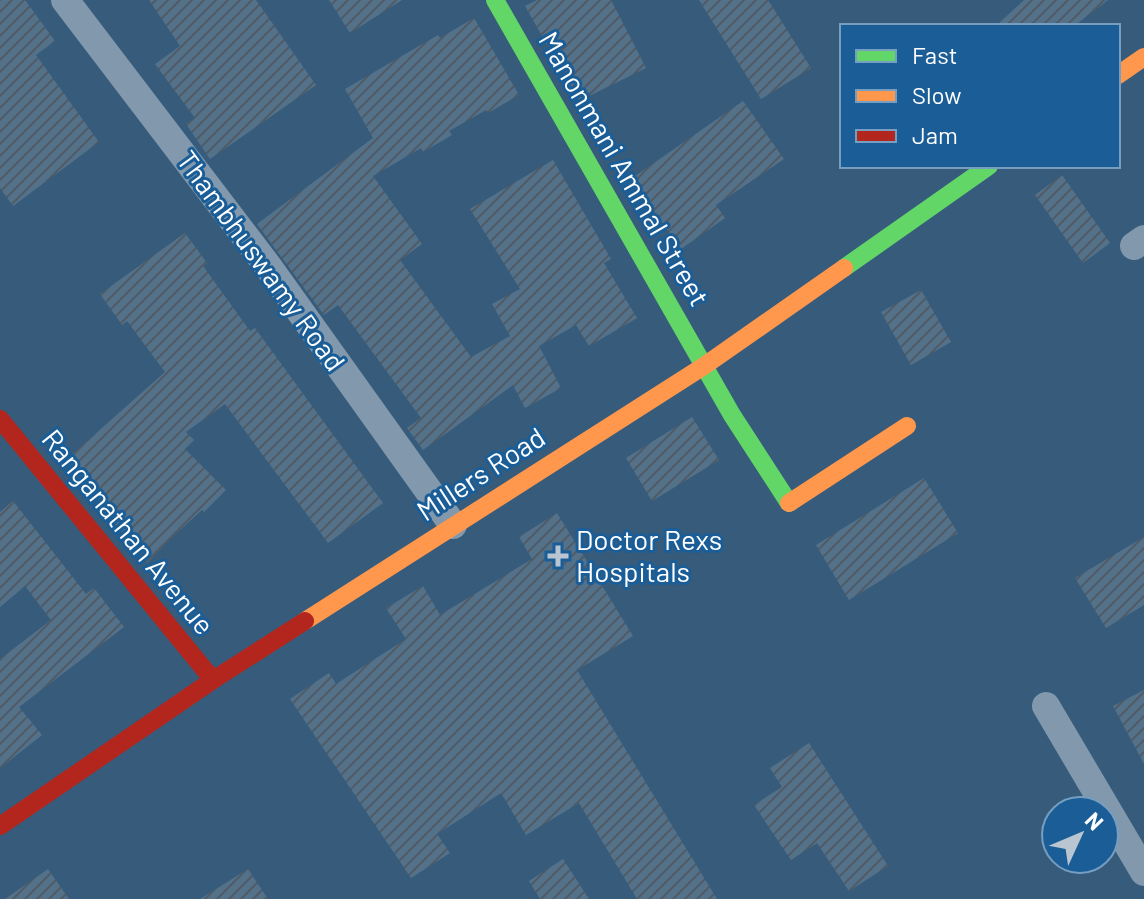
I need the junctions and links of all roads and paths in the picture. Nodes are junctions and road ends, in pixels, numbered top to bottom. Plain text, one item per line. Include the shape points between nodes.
1 (65, 0) edge
2 (495, 0) edge
3 (1144, 57) edge
4 (1120, 74) edge
5 (986, 168) edge
6 (704, 366) junction
7 (0, 419) edge
8 (907, 426) dead end
9 (453, 525) junction
10 (213, 680) junction
11 (1046, 706) dead end
12 (0, 826) edge
13 (1144, 872) edge

1 - 9 street, Thambhuswamy Road via 267,265
2 - 6 main road, Manonmani Ammal Street
3 - 4 main road
5 - 6 main road, Millers Road
6 - 8 main road, Manonmani Ammal Street via 789,503
6 - 9 main road, Millers Road
7 - 10 main road, Ranganathan Avenue
9 - 10 main road, Millers Road
10 - 12 main road, Millers Road
11 - 13 street

